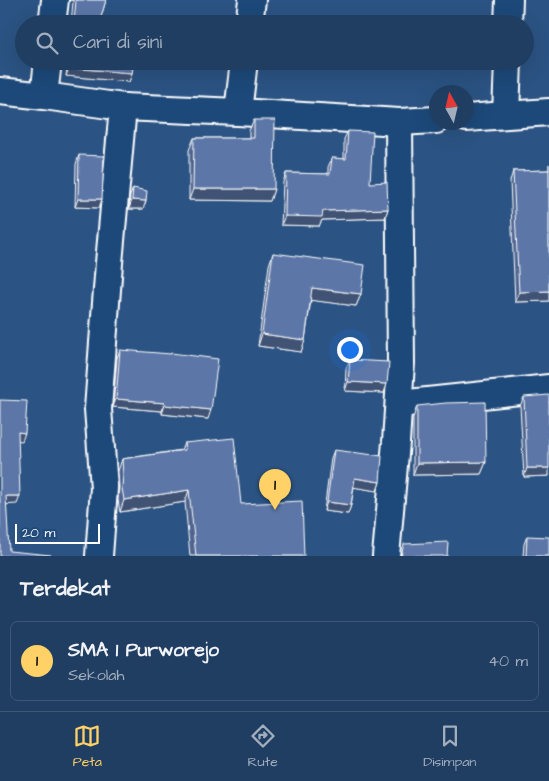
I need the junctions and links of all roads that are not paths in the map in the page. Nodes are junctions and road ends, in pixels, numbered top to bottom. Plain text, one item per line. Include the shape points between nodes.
1 (55, 0) edge
2 (252, 0) edge
3 (509, 0) edge
4 (53, 15) edge
5 (250, 15) edge
6 (508, 15) edge
7 (47, 70) edge
8 (243, 70) edge
9 (508, 70) edge
10 (0, 91) edge
11 (44, 96) junction
12 (123, 107) junction
13 (238, 112) junction
14 (549, 112) edge
15 (506, 115) junction
16 (474, 117) edge
17 (429, 120) edge
18 (398, 122) junction
19 (549, 388) edge
20 (399, 404) junction
21 (99, 556) edge
22 (386, 556) edge

1 - 4 street
2 - 5 street
3 - 6 street
7 - 11 street
8 - 13 street
9 - 15 street
10 - 11 street
11 - 12 street
12 - 13 street
12 - 21 street via 98,409 104,488
13 - 18 street
14 - 15 street
15 - 16 street
17 - 18 street
18 - 20 street
19 - 20 street
20 - 22 street

